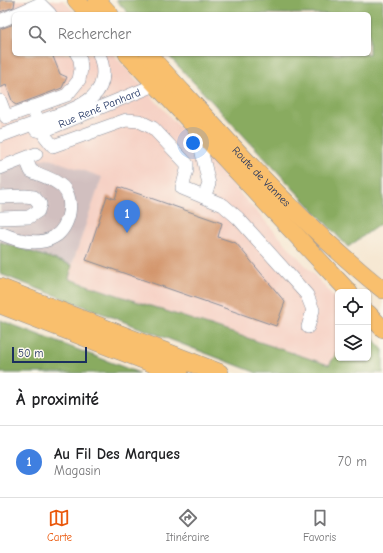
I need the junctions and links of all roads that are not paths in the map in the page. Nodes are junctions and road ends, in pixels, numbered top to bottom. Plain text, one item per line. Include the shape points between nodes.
1 (72, 0) edge
2 (76, 0) edge
3 (97, 0) edge
4 (22, 12) edge
5 (48, 12) edge
6 (80, 12) edge
7 (87, 12) edge
8 (108, 12) edge
9 (12, 16) edge
10 (0, 21) edge
11 (78, 56) edge
12 (99, 56) edge
13 (129, 56) edge
14 (150, 56) edge
15 (155, 85) junction
16 (0, 101) edge
17 (32, 107) junction
18 (42, 130) junction
19 (197, 131) junction
20 (0, 136) edge
21 (0, 168) edge
22 (0, 197) edge
23 (204, 197) junction
24 (0, 218) edge
25 (0, 233) edge
26 (0, 288) edge
27 (346, 289) edge
28 (383, 290) edge
29 (0, 304) edge
30 (371, 316) edge
31 (308, 327) dead end
32 (383, 329) edge
33 (179, 373) edge
34 (219, 373) edge

1 - 6 street
2 - 7 main road
3 - 8 main road
4 - 5 street via 40,4
9 - 10 street
11 - 17 street via 81,69 74,88 67,95
12 - 18 street, Rue René Panhard via 103,71 98,92 88,102
13 - 15 main road, Route de Vannes
14 - 28 main road, Route de Vannes via 301,217
15 - 18 street, Rue René Panhard
15 - 19 main road, Route de Vannes
16 - 17 street via 6,117
17 - 18 street
18 - 20 street, Rue René Panhard via 22,128
18 - 23 street via 53,146 126,120 148,125 187,164 182,188
19 - 23 street via 208,184
19 - 27 main road, Route de Vannes
21 - 25 street via 31,157 31,171 60,184 70,203 64,229 53,237 28,242
22 - 24 street via 34,197 40,204 38,211 29,217
23 - 31 street via 223,205 238,218 307,294 313,310
26 - 34 highway
29 - 33 highway
30 - 32 main road

